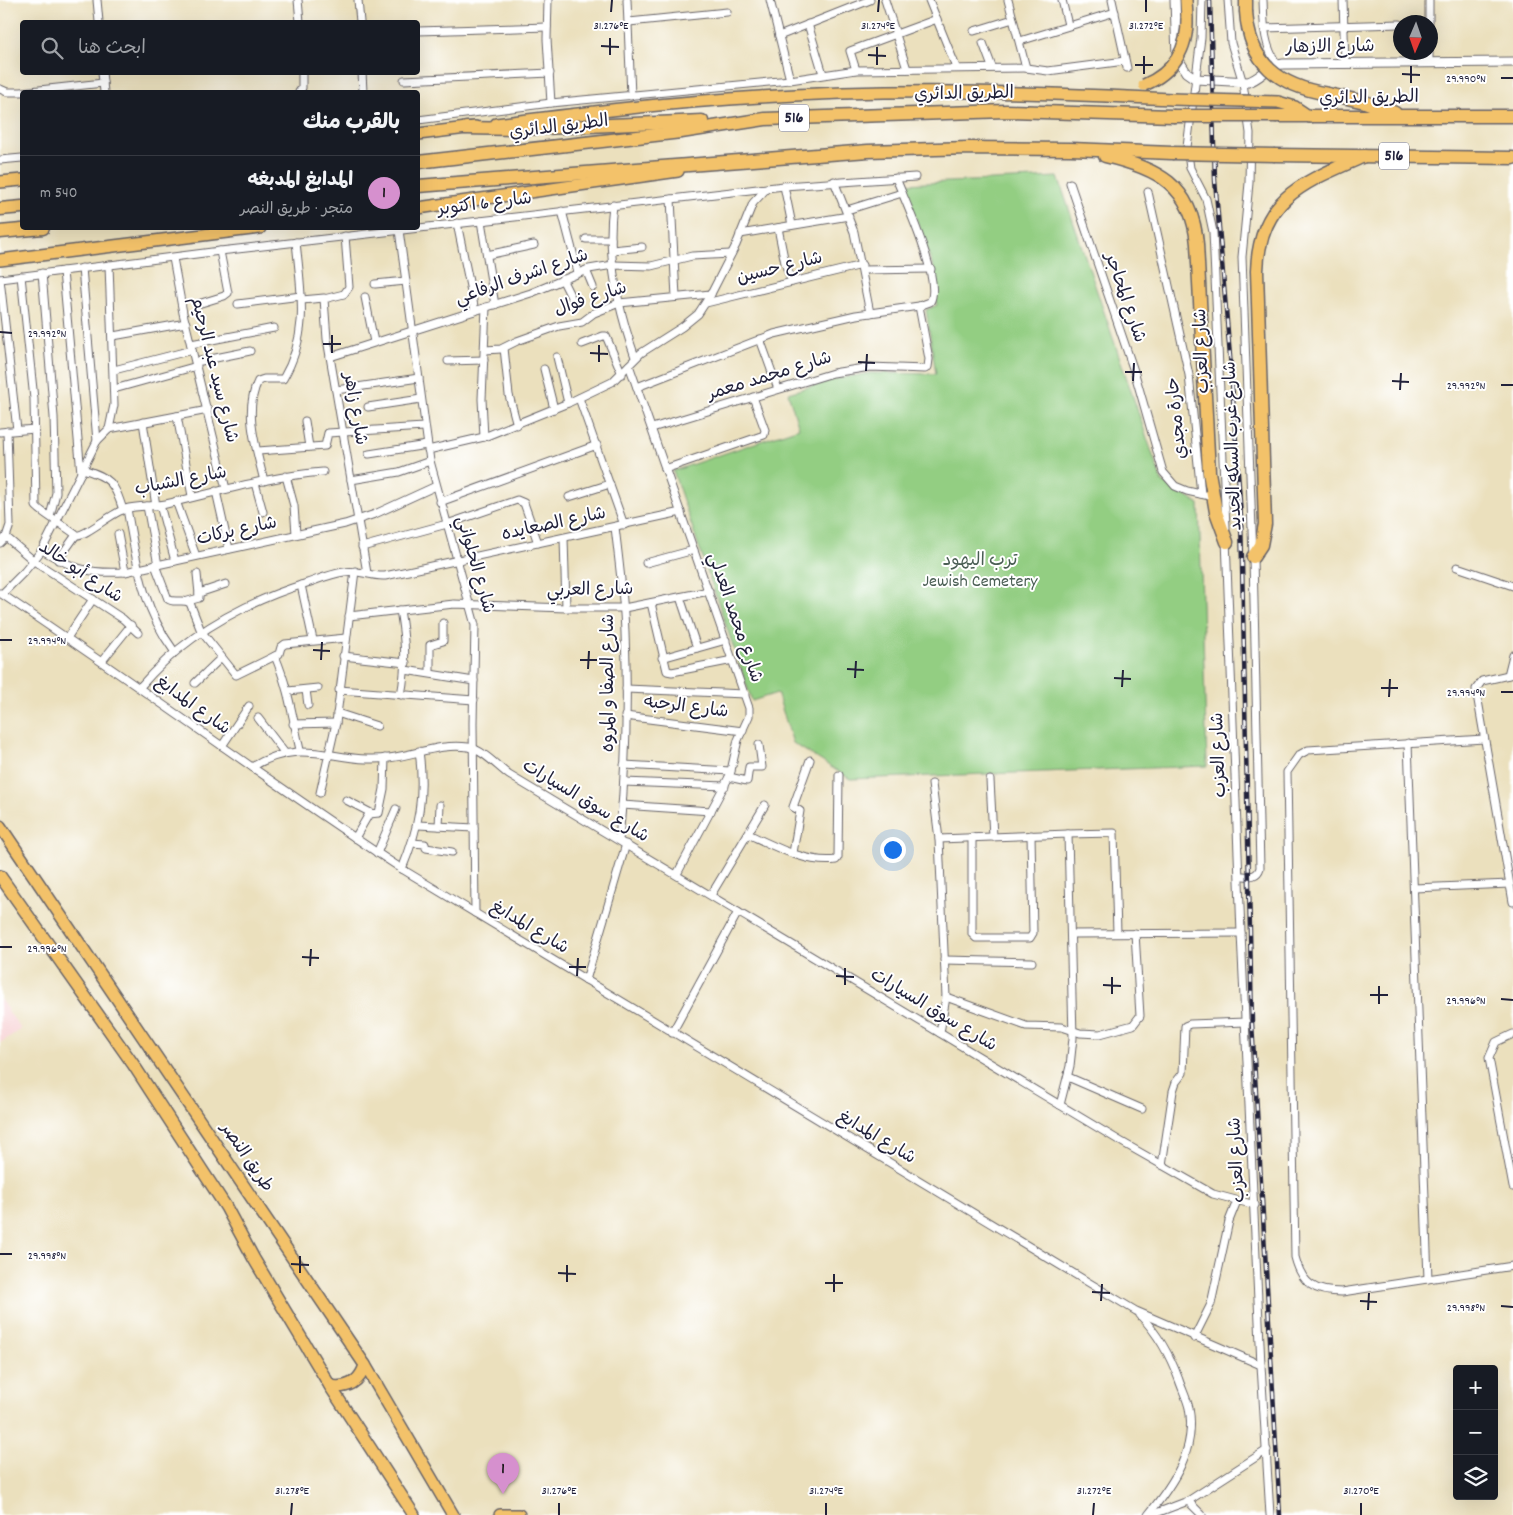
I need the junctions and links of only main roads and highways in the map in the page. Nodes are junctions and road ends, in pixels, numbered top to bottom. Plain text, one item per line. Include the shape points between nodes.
1 (1186, 0) edge
2 (1246, 0) edge
3 (1112, 96) junction
4 (1400, 115) junction
5 (1513, 116) edge
6 (1310, 117) junction
7 (765, 119) junction
8 (466, 128) junction
9 (420, 134) edge
10 (1070, 149) junction
11 (1364, 156) junction
12 (1513, 158) edge
13 (767, 159) junction
14 (420, 162) edge
15 (20, 180) edge
16 (0, 182) edge
17 (420, 186) edge
18 (20, 206) edge
19 (420, 208) edge
20 (0, 209) edge
21 (22, 230) edge
22 (244, 230) edge
23 (0, 232) edge
24 (0, 260) edge
25 (1227, 542) road end
26 (1253, 557) road end
27 (0, 826) edge
28 (0, 876) edge
29 (364, 1364) junction
30 (330, 1386) junction
31 (414, 1515) edge
32 (453, 1515) edge
33 (500, 1515) edge
34 (519, 1515) edge

1 - 3 highway, bridge via 1188,28 1178,59 1163,75
2 - 4 highway, bridge via 1249,34 1258,56 1274,74 1294,86 1365,102
3 - 6 highway, bridge via 1278,102 1295,107
3 - 8 highway via 946,91 775,96
4 - 5 highway, الطريق الدائري / 516
4 - 6 highway, الطريق الدائري / 516
6 - 7 highway, الطريق الدائري / 516, bridge via 1006,111
7 - 8 highway via 529,129
7 - 14 highway, الطريق الدائري / 516 via 681,132
8 - 9 highway
10 - 11 highway, 516, bridge
10 - 13 highway, 516 via 896,150
10 - 25 highway via 1148,168 1180,193 1192,217 1197,244 1208,460 1213,497
11 - 12 highway, 516
11 - 26 highway via 1299,186 1275,209 1260,238 1257,271 1266,524 1261,545
13 - 17 highway, 516
13 - 19 highway
15 - 16 highway
18 - 20 highway
21 - 23 highway
22 - 24 highway
27 - 29 highway, طريق النصر
28 - 30 highway via 133,1064 221,1199
29 - 30 highway via 363,1372 353,1384 338,1388
29 - 32 highway, طريق النصر
30 - 31 highway
33 - 34 highway

